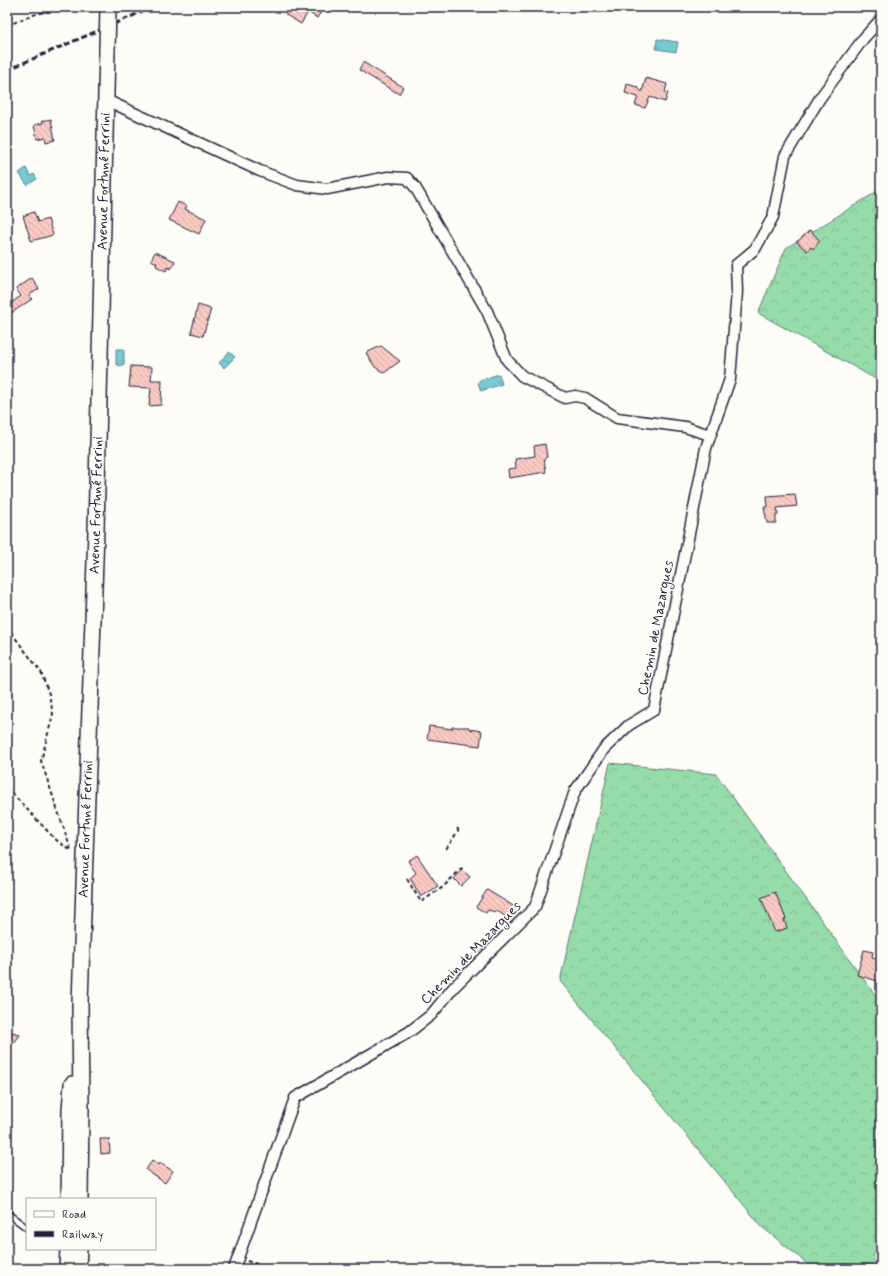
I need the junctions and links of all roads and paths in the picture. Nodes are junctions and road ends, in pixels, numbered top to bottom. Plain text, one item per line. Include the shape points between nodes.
1 (65, 7) edge
2 (108, 7) edge
3 (881, 19) edge
4 (7, 26) edge
5 (106, 100) junction
6 (710, 435) junction
7 (7, 627) edge
8 (7, 788) edge
9 (455, 828) dead end
10 (78, 849) junction
11 (446, 850) dead end
12 (464, 866) dead end
13 (407, 879) dead end
14 (80, 1003) junction
15 (68, 1198) edge
16 (80, 1198) edge
17 (7, 1213) edge
18 (26, 1226) edge
19 (68, 1250) edge
20 (79, 1250) edge
21 (238, 1259) junction
22 (68, 1269) edge
23 (78, 1269) edge
24 (234, 1269) edge
25 (273, 1269) edge

1 - 4 path via 29,16
2 - 5 main road, Avenue Fortuné Ferrini, bridge
3 - 6 street, Chemin de Mazargues via 863,39 820,98 785,156 773,217 755,249 736,265 737,291 730,379
5 - 6 street via 260,171 297,185 327,189 388,177 407,178 415,187 487,311 507,360 522,376 565,398 585,398 617,418 685,427
5 - 10 main road, Avenue Fortuné Ferrini via 96,531
6 - 21 street, Chemin de Mazargues via 654,710 629,725 604,749 575,791 535,907 454,987 431,1015 409,1032 295,1098
7 - 10 path via 41,672 49,694 53,714 41,761
8 - 10 path via 55,839 70,850
9 - 11 path via 458,831
10 - 14 main road, Avenue Fortuné Ferrini
12 - 13 path via 443,887 421,902
14 - 15 main road, Avenue Fortuné Ferrini via 70,1110
14 - 16 main road, Avenue Fortuné Ferrini
17 - 18 lane
19 - 22 main road
20 - 23 main road
21 - 24 street, Chemin de Mazargues
21 - 25 path

